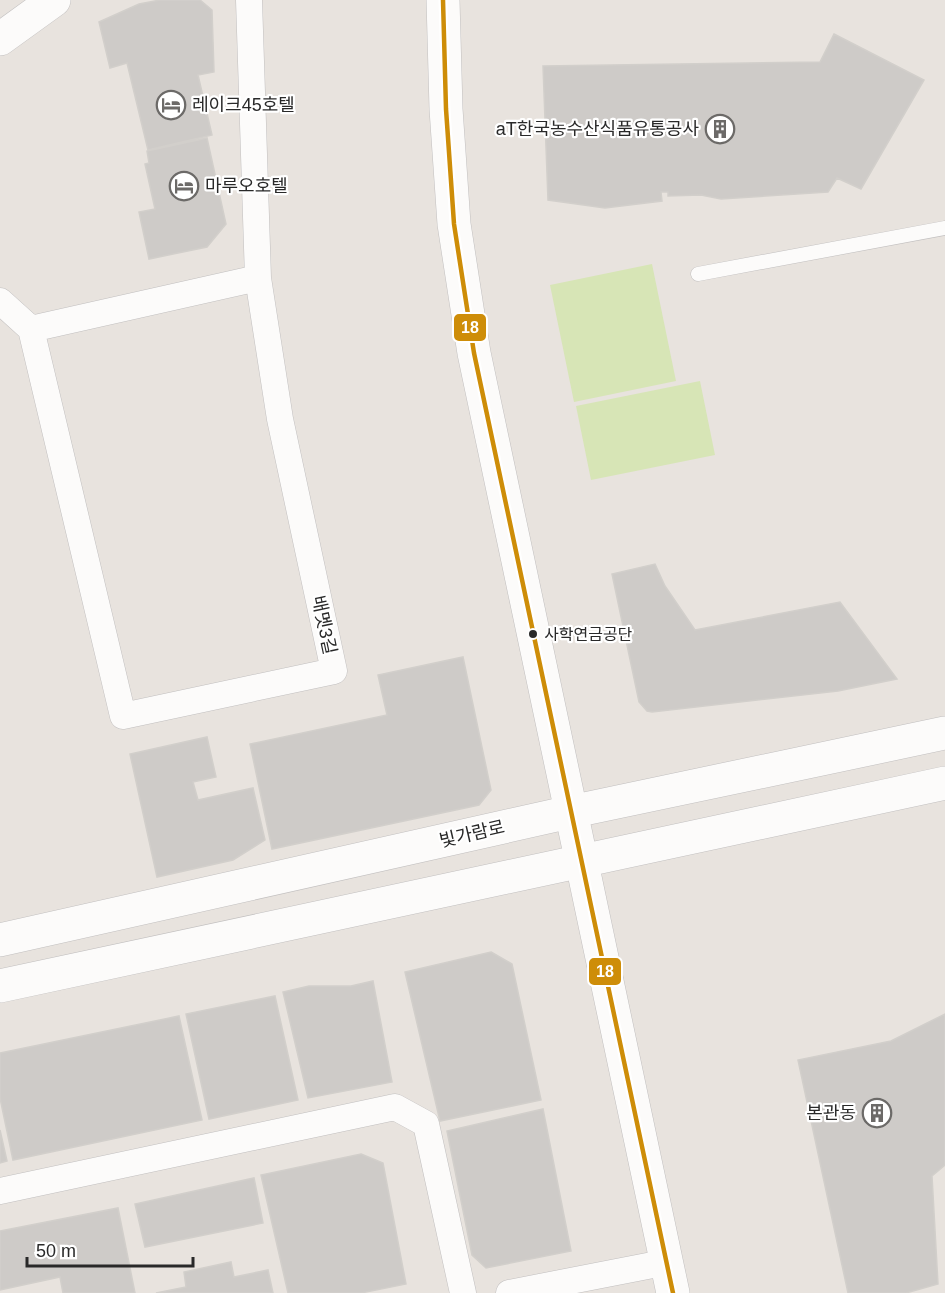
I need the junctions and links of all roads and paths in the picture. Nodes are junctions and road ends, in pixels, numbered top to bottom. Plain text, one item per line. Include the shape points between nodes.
1 (54, 0) edge
2 (249, 0) edge
3 (442, 0) edge
4 (0, 39) edge
5 (945, 228) edge
6 (698, 274) dead end
7 (258, 278) junction
8 (0, 301) edge
9 (31, 329) junction
10 (945, 733) edge
11 (945, 783) edge
12 (570, 812) junction
13 (581, 861) junction
14 (0, 940) edge
15 (0, 986) edge
16 (0, 1191) edge
17 (668, 1262) junction
18 (463, 1293) edge
19 (508, 1293) edge
20 (673, 1293) edge

1 - 4 main road
2 - 7 street, 배멧3길
3 - 12 main road via 453,213 465,296
5 - 6 lane
7 - 9 street
7 - 9 street, 배멧3길 via 280,419 334,671 123,716
8 - 9 street
10 - 12 main road, 빛가람로
11 - 13 main road
12 - 13 main road
12 - 14 main road, 빛가람로
13 - 15 main road
13 - 17 main road
16 - 18 street via 395,1107 426,1124
17 - 19 street
17 - 20 main road

